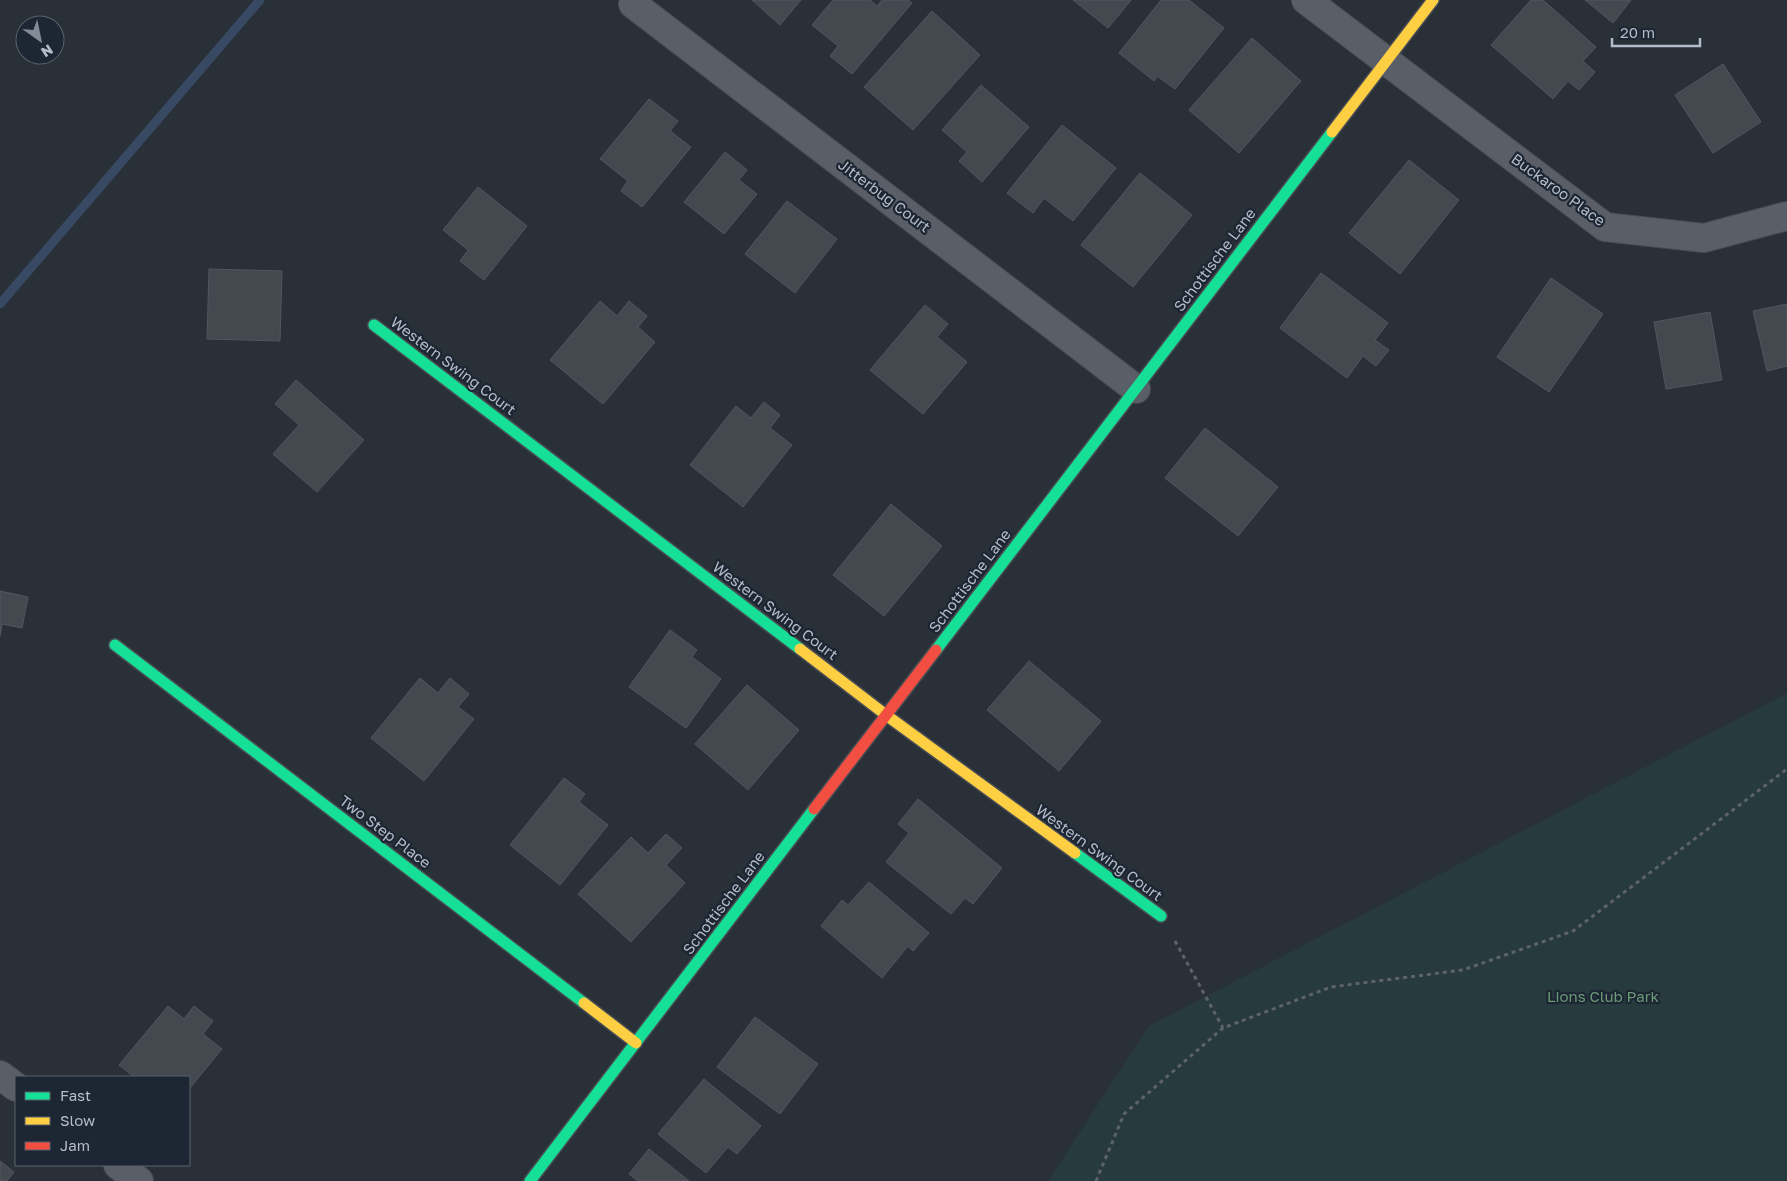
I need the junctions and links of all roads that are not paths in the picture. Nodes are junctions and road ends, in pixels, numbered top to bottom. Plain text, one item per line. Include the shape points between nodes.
1 (1306, 0) edge
2 (1433, 0) edge
3 (633, 4) dead end
4 (1386, 61) junction
5 (1787, 216) edge
6 (374, 325) dead end
7 (1136, 388) junction
8 (115, 645) dead end
9 (886, 716) junction
10 (1161, 916) road end
11 (636, 1043) junction
12 (0, 1075) edge
13 (15, 1086) edge
14 (119, 1166) edge
15 (139, 1181) edge
16 (530, 1181) edge

1 - 4 street, Buckaroo Place
2 - 4 street, Schottische Lane
3 - 7 street, Jitterbug Court
4 - 5 street, Buckaroo Place via 1605,227 1704,238
4 - 7 street, Schottische Lane
6 - 9 street, Western Swing Court
7 - 9 street, Schottische Lane
8 - 11 street, Two Step Place
9 - 10 street, Western Swing Court
9 - 11 street, Schottische Lane
11 - 16 street, Schottische Lane
12 - 13 street
14 - 15 street

